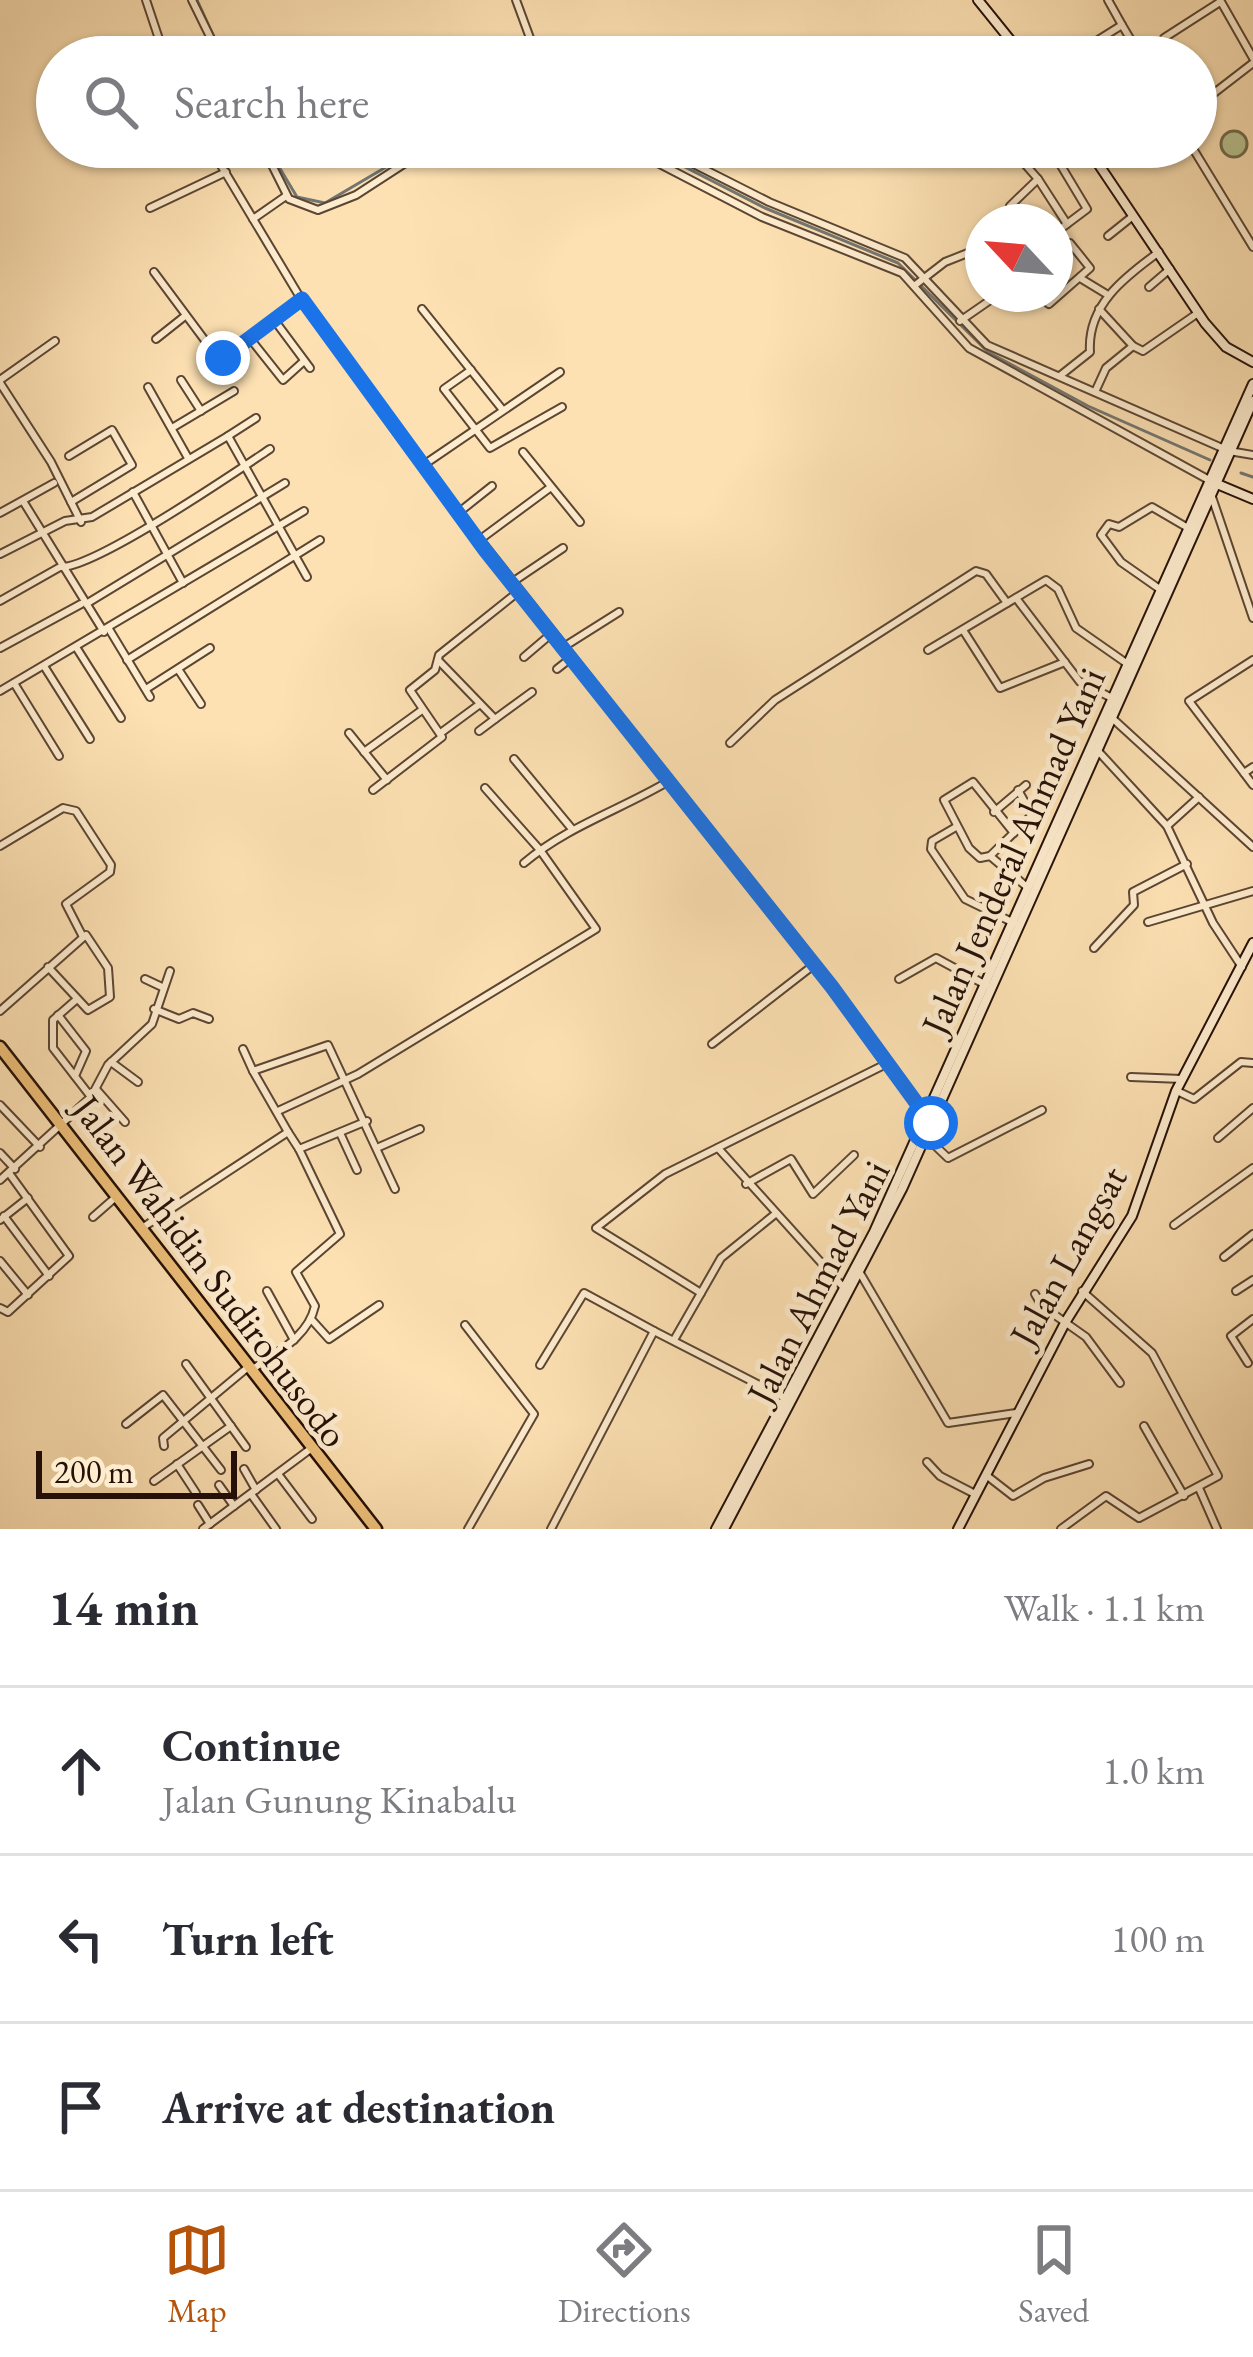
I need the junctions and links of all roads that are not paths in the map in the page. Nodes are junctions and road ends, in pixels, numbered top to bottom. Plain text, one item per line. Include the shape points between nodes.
1 (146, 0) edge
2 (192, 0) edge
3 (516, 0) edge
4 (978, 0) edge
5 (1108, 0) edge
6 (1220, 1) edge
7 (1122, 25) junction
8 (158, 36) edge
9 (210, 36) edge
10 (529, 36) edge
11 (1007, 36) edge
12 (1104, 36) edge
13 (1129, 36) edge
14 (1167, 36) edge
15 (1253, 60) edge
16 (1217, 90) edge
17 (223, 168) edge
18 (272, 168) edge
19 (395, 168) edge
20 (668, 168) edge
21 (702, 168) edge
22 (1029, 168) edge
23 (1062, 168) edge
24 (1102, 168) edge
25 (1205, 168) edge
26 (226, 172) junction
27 (1037, 179) junction
28 (286, 196) junction
29 (1014, 204) edge
30 (1054, 204) edge
31 (150, 208) dead end
32 (1134, 215) junction
33 (253, 219) junction
34 (1073, 220) edge
35 (1108, 236) dead end
36 (1073, 247) edge
37 (1253, 247) edge
38 (1159, 252) junction
39 (965, 257) edge
40 (1170, 269) junction
41 (154, 272) dead end
42 (1080, 278) junction
43 (919, 281) junction
44 (1073, 284) edge
45 (1149, 287) dead end
46 (1108, 296) junction
47 (302, 299) junction
48 (422, 309) dead end
49 (1099, 309) junction
50 (973, 312) edge
51 (1198, 313) junction
52 (185, 316) junction
53 (275, 321) junction
54 (960, 321) junction
55 (156, 339) dead end
56 (56, 341) dead end
57 (252, 341) junction
58 (1133, 346) junction
59 (1253, 362) edge
60 (471, 370) junction
61 (560, 372) dead end
62 (1061, 375) junction
63 (181, 380) dead end
64 (0, 382) edge
65 (1253, 384) edge
66 (148, 387) dead end
67 (234, 391) dead end
68 (1094, 393) junction
69 (1253, 401) edge
70 (562, 407) dead end
71 (201, 410) junction
72 (502, 410) junction
73 (256, 418) dead end
74 (172, 428) junction
75 (475, 429) junction
76 (228, 436) junction
77 (270, 449) dead end
78 (523, 452) dead end
79 (1225, 453) junction
80 (1253, 455) edge
81 (69, 456) dead end
82 (188, 458) junction
83 (246, 465) junction
84 (422, 466) junction
85 (1213, 480) junction
86 (54, 483) dead end
87 (285, 483) dead end
88 (492, 486) dead end
89 (550, 487) junction
90 (133, 493) junction
91 (262, 495) junction
92 (1253, 499) edge
93 (23, 501) junction
94 (71, 502) junction
95 (304, 511) dead end
96 (0, 512) edge
97 (458, 513) junction
98 (81, 522) junction
99 (580, 522) dead end
100 (149, 524) junction
101 (277, 526) junction
102 (1188, 528) junction
103 (41, 532) junction
104 (320, 540) dead end
105 (478, 541) junction
106 (563, 548) dead end
107 (0, 554) edge
108 (166, 554) junction
109 (295, 555) junction
110 (60, 567) junction
111 (308, 577) dead end
112 (511, 583) junction
113 (183, 584) junction
114 (1161, 590) junction
115 (518, 592) junction
116 (1016, 598) junction
117 (0, 601) edge
118 (1007, 603) junction
119 (85, 604) junction
120 (620, 612) dead end
121 (1253, 618) edge
122 (106, 630) junction
123 (962, 630) junction
124 (551, 634) junction
125 (76, 647) junction
126 (0, 648) edge
127 (562, 648) junction
128 (210, 649) dead end
129 (928, 650) dead end
130 (524, 657) dead end
131 (571, 658) junction
132 (127, 660) junction
133 (438, 660) junction
134 (1253, 660) edge
135 (1066, 662) junction
136 (1129, 665) junction
137 (44, 666) junction
138 (178, 669) junction
139 (557, 669) dead end
140 (14, 683) junction
141 (0, 691) edge
142 (532, 692) dead end
143 (1114, 699) junction
144 (201, 704) dead end
145 (480, 704) junction
146 (422, 710) junction
147 (121, 718) dead end
148 (1112, 718) junction
149 (495, 719) junction
150 (479, 731) dead end
151 (442, 732) junction
152 (349, 733) dead end
153 (90, 739) dead end
154 (730, 743) dead end
155 (1098, 751) junction
156 (364, 752) junction
157 (59, 756) dead end
158 (514, 759) dead end
159 (1253, 767) edge
160 (1244, 773) junction
161 (386, 780) junction
162 (669, 782) junction
163 (1026, 785) dead end
164 (1253, 785) edge
165 (485, 788) dead end
166 (373, 790) dead end
167 (1018, 790) junction
168 (1199, 797) junction
169 (1070, 807) junction
170 (994, 812) junction
171 (1167, 826) junction
172 (956, 827) junction
173 (572, 830) junction
174 (1014, 833) junction
175 (0, 846) edge
176 (1253, 847) edge
177 (540, 850) junction
178 (990, 856) junction
179 (524, 863) dead end
180 (1187, 864) junction
181 (1253, 890) edge
182 (1030, 894) junction
183 (1206, 907) junction
184 (1148, 922) dead end
185 (1014, 923) junction
186 (83, 937) junction
187 (1253, 943) edge
188 (1094, 948) dead end
189 (1250, 958) edge
190 (815, 964) junction
191 (1242, 967) junction
192 (48, 968) junction
193 (170, 971) dead end
194 (145, 979) dead end
195 (899, 980) dead end
196 (986, 986) junction
197 (162, 987) junction
198 (77, 999) junction
199 (154, 1009) junction
200 (0, 1011) edge
201 (58, 1015) junction
202 (208, 1019) dead end
203 (712, 1044) dead end
204 (243, 1049) dead end
205 (2, 1052) edge
206 (111, 1062) junction
207 (1253, 1063) edge
208 (887, 1064) junction
209 (253, 1071) junction
210 (75, 1076) junction
211 (1131, 1077) dead end
212 (1183, 1079) junction
213 (348, 1080) junction
214 (138, 1082) dead end
215 (1176, 1091) junction
216 (93, 1093) junction
217 (0, 1105) edge
218 (1253, 1108) edge
219 (1042, 1110) dead end
220 (278, 1111) junction
221 (929, 1120) junction
222 (367, 1121) junction
223 (124, 1122) dead end
224 (62, 1125) junction
225 (420, 1129) dead end
226 (288, 1132) junction
227 (340, 1133) junction
228 (925, 1136) junction
229 (1218, 1138) dead end
230 (40, 1147) junction
231 (379, 1147) junction
232 (717, 1148) junction
233 (299, 1149) junction
234 (0, 1154) edge
235 (854, 1155) dead end
236 (1253, 1168) edge
237 (357, 1170) dead end
238 (12, 1171) junction
239 (0, 1180) edge
240 (746, 1184) junction
241 (395, 1189) dead end
242 (117, 1196) junction
243 (28, 1198) junction
244 (774, 1216) junction
245 (93, 1217) dead end
246 (2, 1218) edge
247 (1174, 1225) dead end
248 (142, 1228) junction
249 (1253, 1234) edge
250 (1244, 1241) junction
251 (1253, 1254) edge
252 (1224, 1258) dead end
253 (0, 1261) edge
254 (860, 1273) junction
255 (49, 1276) junction
256 (1253, 1280) edge
257 (844, 1288) junction
258 (267, 1291) dead end
259 (1236, 1291) dead end
260 (1082, 1292) junction
261 (701, 1293) junction
262 (1035, 1294) dead end
263 (28, 1295) junction
264 (379, 1305) dead end
265 (0, 1308) edge
266 (311, 1319) junction
267 (1253, 1319) edge
268 (1066, 1321) junction
269 (465, 1325) dead end
270 (654, 1331) junction
271 (294, 1340) junction
272 (674, 1340) junction
273 (186, 1364) dead end
274 (1247, 1364) dead end
275 (540, 1365) dead end
276 (249, 1370) junction
277 (1120, 1383) dead end
278 (211, 1397) junction
279 (785, 1398) junction
280 (1016, 1412) junction
281 (184, 1421) junction
282 (126, 1424) dead end
283 (231, 1426) junction
284 (1144, 1426) dead end
285 (164, 1446) dead end
286 (201, 1446) junction
287 (246, 1448) dead end
288 (309, 1450) junction
289 (927, 1462) dead end
290 (1089, 1463) dead end
291 (176, 1464) junction
292 (244, 1469) dead end
293 (220, 1470) dead end
294 (278, 1474) junction
295 (986, 1475) junction
296 (154, 1481) dead end
297 (745, 1481) junction
298 (219, 1485) dead end
299 (1199, 1488) junction
300 (254, 1492) junction
301 (196, 1493) dead end
302 (975, 1494) junction
303 (1184, 1496) junction
304 (198, 1504) dead end
305 (234, 1507) junction
306 (312, 1520) dead end
307 (206, 1527) edge
308 (962, 1527) edge
309 (275, 1529) edge
310 (376, 1529) edge
311 (468, 1529) edge
312 (551, 1529) edge
313 (720, 1529) edge
314 (1061, 1529) edge
315 (1217, 1529) edge

1 - 8 street
2 - 9 street
3 - 10 street
4 - 11 main road
5 - 7 street
6 - 14 street
6 - 15 street
7 - 12 street
7 - 13 street
15 - 16 street
17 - 26 street
18 - 28 street
19 - 28 street via 328,208
20 - 43 street
21 - 43 street via 892,251
22 - 27 street
23 - 34 street via 1087,209
24 - 32 main road
25 - 37 street
26 - 31 street
26 - 33 street
27 - 29 street
27 - 30 street
28 - 33 street
32 - 35 street
32 - 38 main road
33 - 47 street
36 - 42 street via 1090,265
38 - 40 main road
38 - 46 street
39 - 43 street
40 - 45 street
40 - 51 main road
41 - 52 street
42 - 44 street
42 - 46 street
43 - 54 street
43 - 85 street via 969,348
46 - 49 street
47 - 53 street
47 - 84 street
48 - 60 street
49 - 58 street
49 - 62 street via 1087,335 1090,352
50 - 54 street
51 - 58 street via 1143,351
51 - 59 main road via 1226,347
52 - 55 street
52 - 57 street via 216,357
53 - 57 street
53 - 57 street via 307,365 280,379
54 - 62 street via 982,342
56 - 64 street
58 - 68 street via 1106,368
60 - 72 street
60 - 75 street via 443,387
61 - 72 street
62 - 68 street
63 - 71 street
64 - 94 street
65 - 79 main road
66 - 74 street
67 - 71 street
68 - 79 street
69 - 79 main road, Jalan Ahmad Yani
70 - 75 street via 491,448
71 - 74 street
72 - 75 street
73 - 76 street
74 - 82 street
75 - 84 street
76 - 82 street
76 - 83 street
77 - 83 street
78 - 89 street
79 - 80 street
79 - 85 main road, Jalan Ahmad Yani
81 - 94 street via 112,430 132,465
82 - 90 street
83 - 91 street
83 - 100 street
84 - 97 street
85 - 92 main road
85 - 102 main road, Jalan Jenderal Ahmad Yani
85 - 121 street
85 - 148 main road, Jalan Ahmad Yani
86 - 93 street
87 - 91 street
88 - 97 street
89 - 99 street
89 - 105 street
90 - 98 street
90 - 100 street
91 - 101 street
91 - 108 street
93 - 96 street
93 - 103 street
94 - 98 street
95 - 101 street
97 - 105 street
98 - 103 street
100 - 108 street
100 - 110 street
101 - 109 street
101 - 113 street
102 - 114 main road, Jalan Jenderal Ahmad Yani
102 - 114 street via 1152,507 1100,535
103 - 107 street
103 - 110 street
104 - 109 street
105 - 112 street
106 - 112 street
108 - 113 street
108 - 119 street
109 - 111 street
109 - 132 street
110 - 117 street
110 - 119 street
112 - 115 street
113 - 122 street
114 - 136 main road, Jalan Jenderal Ahmad Yani
115 - 124 street
115 - 133 street
116 - 118 street
116 - 135 street
116 - 136 street via 1048,581 1076,628
118 - 123 street
118 - 154 street via 976,571 775,700
119 - 122 street
119 - 126 street
120 - 127 street
122 - 125 street
122 - 132 street
123 - 129 street
123 - 135 street via 1000,688
124 - 127 street
124 - 130 street
125 - 137 street
125 - 147 street
127 - 131 street
128 - 138 street
131 - 139 street
131 - 162 street
132 - 138 street via 148,693
133 - 145 street
133 - 146 street via 409,691
134 - 160 street via 1190,698
135 - 143 street via 1080,682
136 - 143 main road, Jalan Jenderal Ahmad Yani
137 - 140 street
137 - 153 street
138 - 144 street
140 - 141 street
140 - 157 street
142 - 149 street
143 - 169 main road, Jalan Jenderal Ahmad Yani
145 - 149 street
145 - 151 street
146 - 151 street
146 - 156 street
148 - 155 main road, Jalan Ahmad Yani
148 - 168 street
149 - 150 street
151 - 161 street
152 - 156 street
155 - 169 main road, Jalan Ahmad Yani
155 - 171 street
156 - 161 street
158 - 173 street
159 - 160 street
160 - 164 street
161 - 166 street
162 - 173 street
162 - 190 street
163 - 167 street
165 - 177 street
167 - 170 street
167 - 174 street via 1033,813
168 - 171 street
168 - 176 street
169 - 182 main road, Jalan Ahmad Yani
170 - 172 street via 970,782 944,800
170 - 174 street
171 - 180 street
172 - 178 street via 980,858
172 - 185 street via 931,849 965,899
173 - 177 street
174 - 178 street
175 - 186 street via 63,808 76,811 112,869 66,904
177 - 179 street
177 - 213 street via 596,929
178 - 182 street
180 - 183 street
180 - 188 street via 1133,892 1134,905
181 - 183 street
182 - 185 main road, Jalan Jenderal Ahmad Yani
182 - 221 main road, Jalan Ahmad Yani
183 - 184 street
183 - 191 street
185 - 196 main road, Jalan Jenderal Ahmad Yani
186 - 192 street
186 - 198 street via 102,955 112,991 92,1011
187 - 189 main road, Jalan Langsat
189 - 191 main road, Jalan Langsat
190 - 203 street
190 - 208 street
191 - 212 main road, Jalan Langsat
192 - 198 street
192 - 200 street
193 - 197 street
194 - 197 street
195 - 196 street via 935,958
196 - 221 main road, Jalan Jenderal Ahmad Yani
197 - 199 street
198 - 201 street
199 - 202 street
199 - 206 street via 148,1030
201 - 210 street via 52,1046
201 - 210 street via 86,1050
204 - 209 street
205 - 224 highway, Jalan Wahidin Sudirohusodo
206 - 214 street
206 - 216 street
207 - 215 street via 1240,1062 1195,1099
208 - 221 street
208 - 232 street
209 - 213 street via 327,1045
209 - 220 street
210 - 216 street
211 - 212 street
212 - 215 main road, Jalan Langsat
213 - 220 street
213 - 222 street
215 - 260 main road, Jalan Langsat via 1138,1205
216 - 223 street
216 - 224 street
217 - 230 street
218 - 229 street
219 - 228 street via 948,1158
220 - 226 street
221 - 228 main road, Jalan Ahmad Yani
221 - 257 main road, Jalan Jenderal Ahmad Yani
222 - 227 street
222 - 231 street
224 - 230 street
224 - 242 highway, Jalan Wahidin Sudirohusodo
225 - 231 street
226 - 233 street
226 - 248 street
227 - 233 street
227 - 237 street
228 - 254 main road, Jalan Ahmad Yani
230 - 238 street
231 - 241 street
232 - 240 street
232 - 261 street via 639,1190 596,1228
233 - 266 street via 340,1234 296,1271 315,1306
234 - 238 street
235 - 240 street via 814,1193 791,1159
236 - 247 street
238 - 239 street
238 - 243 street
240 - 244 street
242 - 245 street
242 - 248 highway, Jalan Wahidin Sudirohusodo
243 - 246 street
243 - 255 street via 69,1256
244 - 257 street
244 - 261 street via 721,1258
246 - 255 street
248 - 276 highway, Jalan Wahidin Sudirohusodo
249 - 250 street
250 - 251 street
250 - 252 street
253 - 263 street
254 - 280 street via 948,1423
254 - 297 main road, Jalan Ahmad Yani
255 - 263 street
256 - 259 street
257 - 279 main road, Jalan Jenderal Ahmad Yani
258 - 271 street
260 - 268 main road, Jalan Langsat
260 - 299 street via 1152,1353 1217,1472
261 - 272 street
262 - 268 street
263 - 265 street via 6,1314
264 - 266 street via 329,1339
266 - 271 street
267 - 274 street via 1231,1336
268 - 277 street
268 - 280 main road, Jalan Langsat
269 - 311 street via 534,1414
270 - 272 street
270 - 275 street via 584,1293
270 - 312 street
271 - 276 street
272 - 279 street
273 - 278 street
276 - 278 street
276 - 288 highway, Jalan Wahidin Sudirohusodo
278 - 281 street
278 - 283 street
279 - 297 main road, Jalan Jenderal Ahmad Yani
280 - 295 main road, Jalan Langsat
281 - 282 street via 161,1395
281 - 285 street
281 - 286 street
283 - 286 street
283 - 287 street
284 - 303 street
286 - 291 street
286 - 293 street
288 - 294 street
288 - 310 highway, Jalan Wahidin Sudirohusodo
289 - 302 street
290 - 295 street via 1013,1496
291 - 296 street
291 - 301 street
292 - 300 street
294 - 300 street
294 - 306 street
295 - 302 main road, Jalan Langsat
297 - 313 main road, Jalan Ahmad Yani
298 - 305 street
299 - 303 street
299 - 315 street
300 - 305 street
300 - 309 street
302 - 308 main road, Jalan Langsat
303 - 314 street via 1136,1519 1106,1496
304 - 307 street
305 - 307 street

